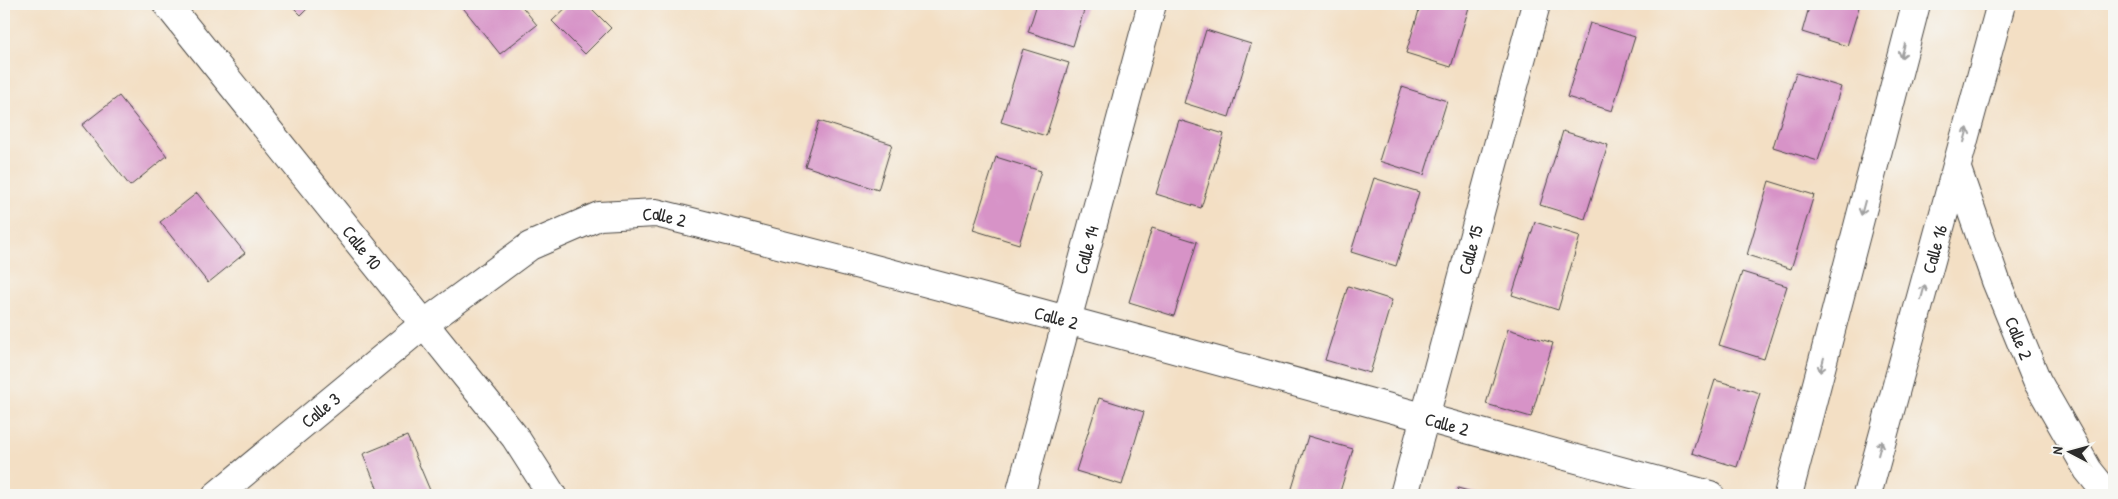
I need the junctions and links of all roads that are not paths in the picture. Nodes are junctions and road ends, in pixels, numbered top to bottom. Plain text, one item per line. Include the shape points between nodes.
1 (167, 4) edge
2 (1152, 4) edge
3 (1536, 4) edge
4 (1916, 4) edge
5 (2001, 4) edge
6 (1957, 169) junction
7 (1067, 318) junction
8 (424, 324) junction
9 (1425, 419) junction
10 (217, 495) edge
11 (552, 495) edge
12 (1020, 495) edge
13 (1404, 495) edge
14 (1710, 495) edge
15 (1788, 495) edge
16 (1867, 495) edge
17 (2108, 495) edge

1 - 8 street, Calle 10
2 - 7 street, Calle 14
3 - 9 street, Calle 15
4 -> 15 street
6 -> 5 street, Calle 16
16 -> 6 street, Calle 16
6 - 17 street, Calle 2 via 1996,281 2037,381 2088,470
7 - 8 street, Calle 2 via 656,212 599,216 530,246
7 - 9 street, Calle 2
7 - 12 street, Calle 14
8 - 10 street, Calle 3
8 - 11 street, Calle 10 via 515,437
9 - 13 street, Calle 15
9 - 14 street, Calle 2

